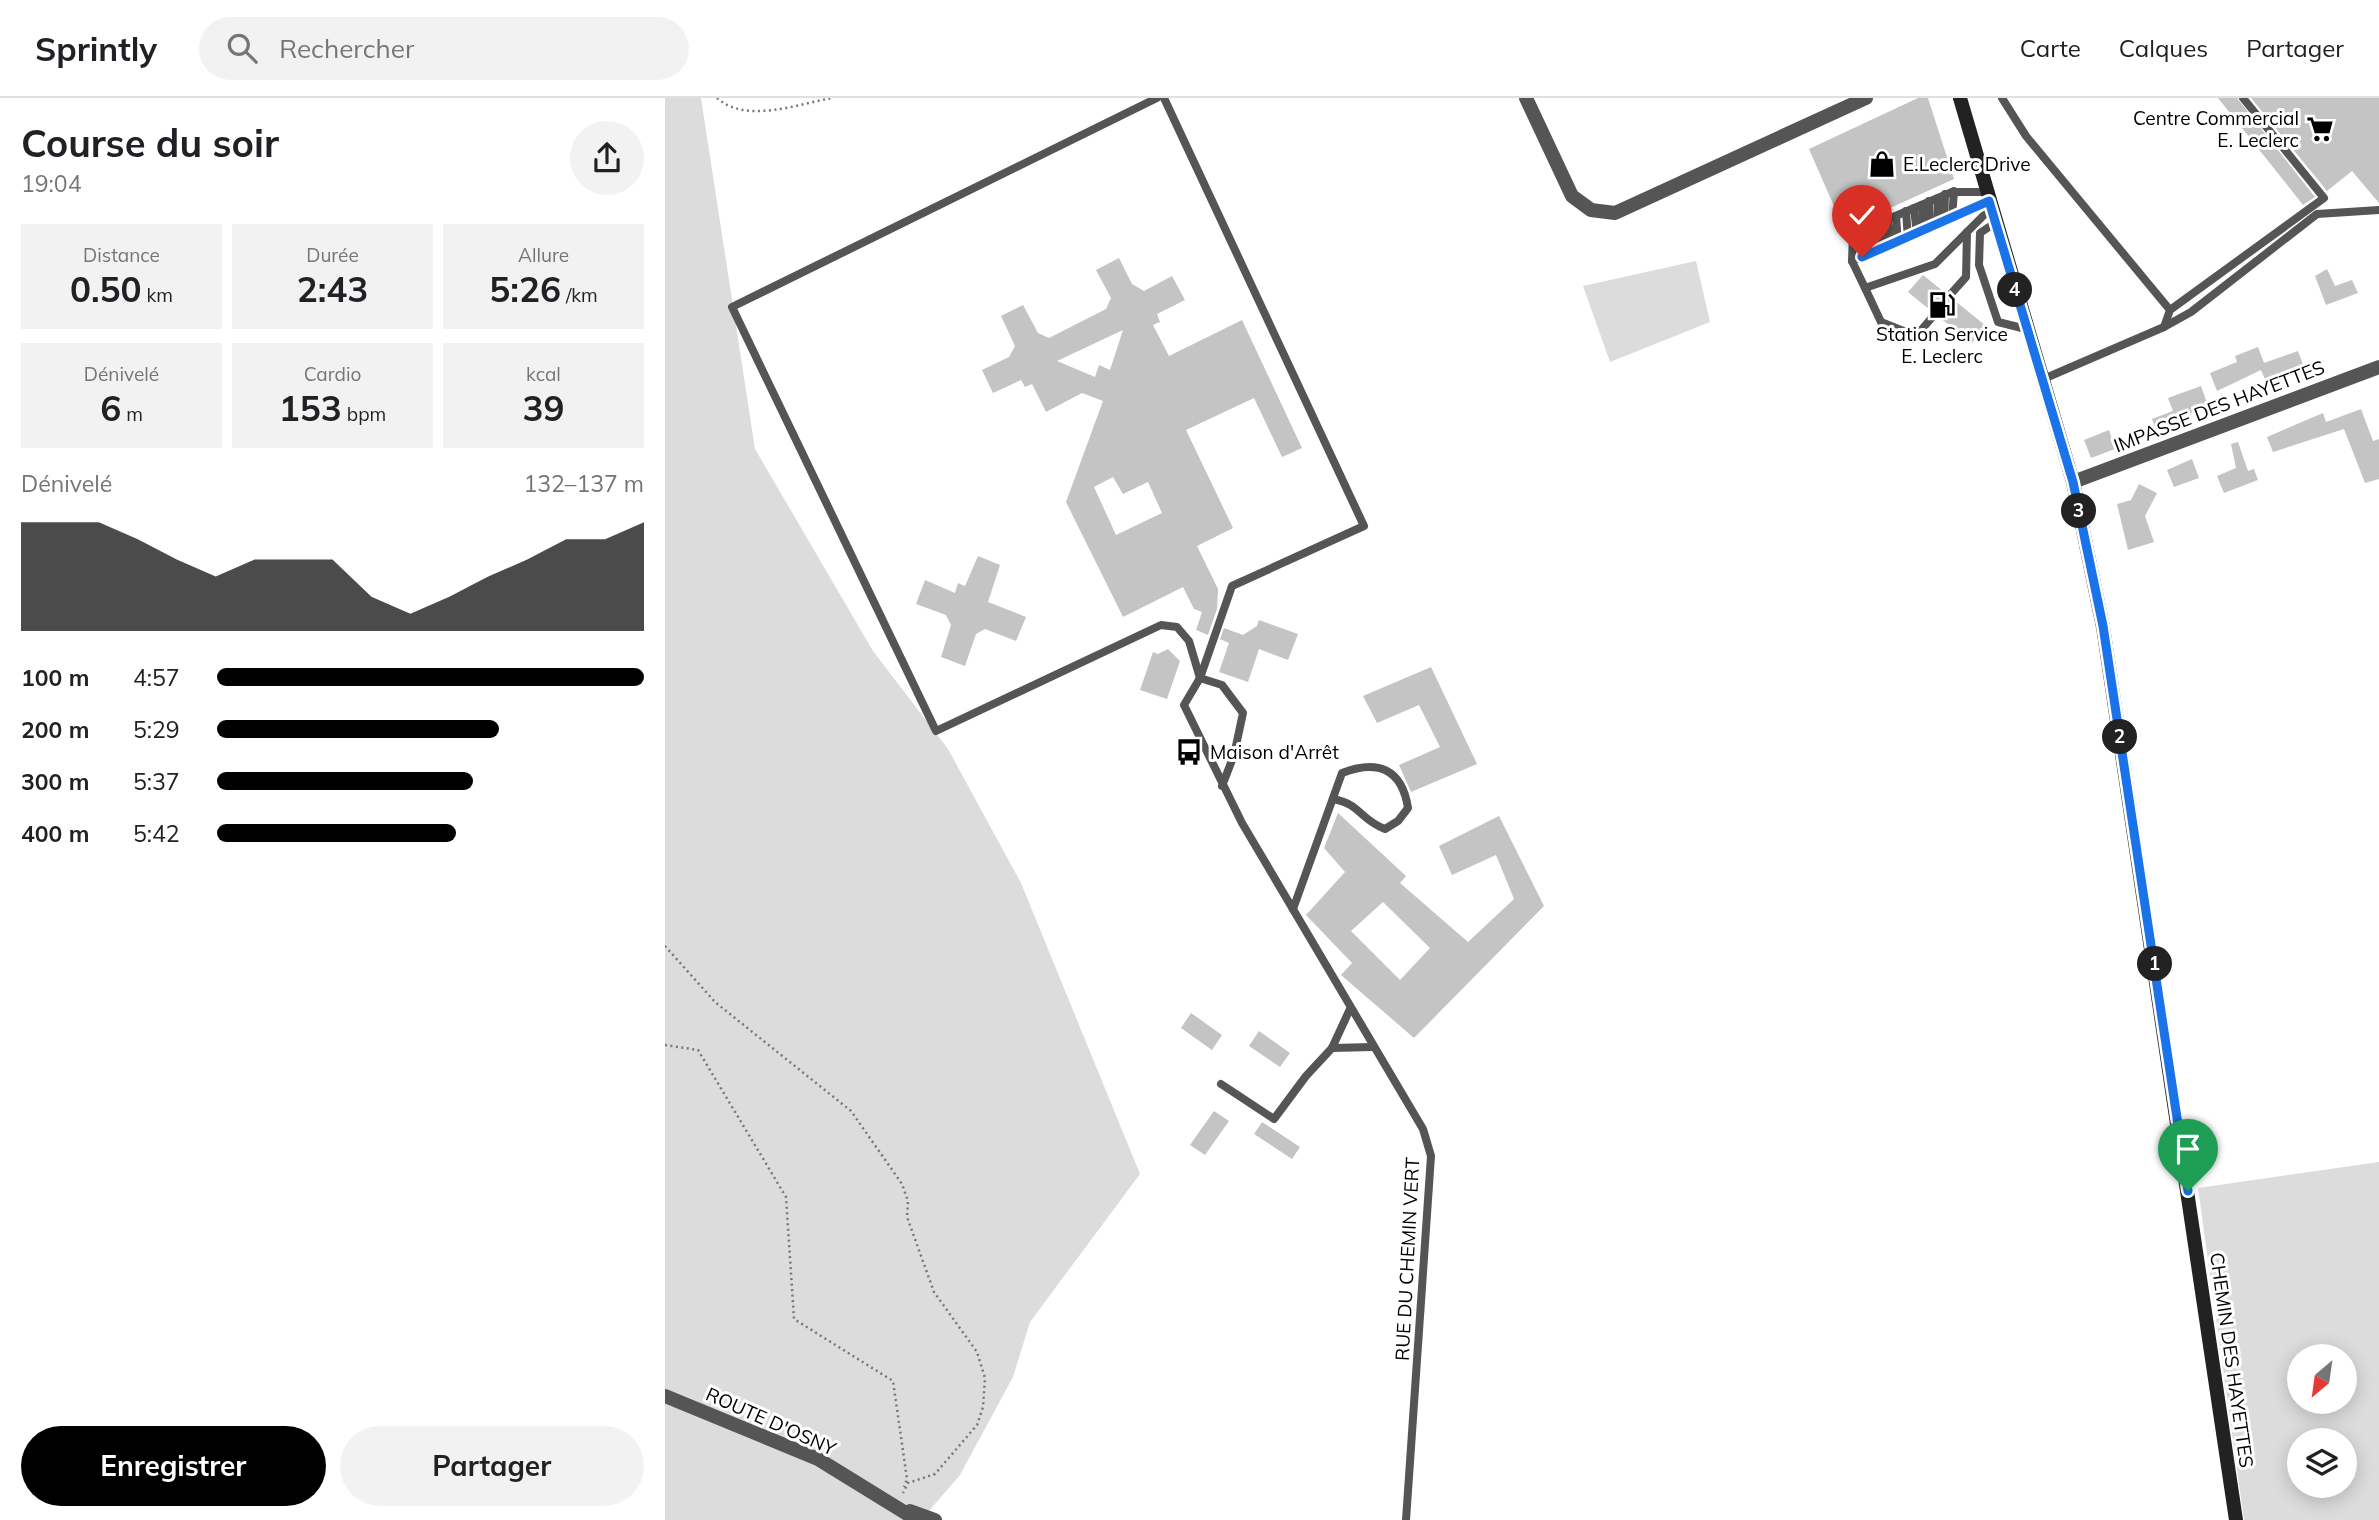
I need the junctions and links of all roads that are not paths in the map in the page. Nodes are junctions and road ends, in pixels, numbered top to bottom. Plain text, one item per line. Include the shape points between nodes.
1 (1157, 98) edge
2 (1164, 98) edge
3 (1525, 98) edge
4 (1866, 98) edge
5 (1960, 98) edge
6 (2003, 98) edge
7 (2243, 98) edge
8 (1989, 200) junction
9 (1930, 201) junction
10 (2379, 210) edge
11 (1996, 223) junction
12 (1878, 224) junction
13 (1930, 228) junction
14 (1967, 232) junction
15 (1881, 250) junction
16 (1852, 261) junction
17 (1865, 288) junction
18 (1949, 296) dead end
19 (2170, 310) junction
20 (1935, 314) dead end
21 (2164, 327) junction
22 (2026, 330) junction
23 (2379, 367) edge
24 (2041, 380) junction
25 (2073, 482) junction
26 (1200, 678) junction
27 (1221, 786) junction
28 (1333, 799) junction
29 (1293, 909) junction
30 (1350, 1009) junction
31 (1373, 1047) junction
32 (1332, 1048) junction
33 (1221, 1084) dead end
34 (665, 1396) edge
35 (896, 1507) junction
36 (917, 1520) edge
37 (935, 1520) edge
38 (1406, 1520) edge
39 (2236, 1520) edge

1 - 26 lane via 732,307 936,731 1161,625 1177,627 1189,641
2 - 26 lane via 1364,526 1232,586
3 - 4 street via 1572,196 1591,209 1615,213
5 - 8 street, CHEMIN DES HAYETTES
6 - 19 lane via 2025,136
7 - 19 lane via 2324,198
8 - 9 lane
8 - 11 street, CHEMIN DES HAYETTES
8 - 13 lane
8 - 14 lane
9 - 12 lane
9 - 13 lane
9 - 13 lane
9 - 13 lane
9 - 13 lane
10 - 21 lane via 2317,214 2191,312
11 - 22 street, CHEMIN DES HAYETTES
11 - 22 lane via 1980,233 1979,265 1998,322
12 - 15 lane
12 - 15 lane
12 - 15 lane
12 - 16 lane via 1853,234
13 - 15 lane
14 - 17 lane via 1935,264
14 - 18 lane via 1966,277
15 - 16 lane
16 - 17 lane
17 - 20 lane via 1881,322 1916,336
19 - 21 lane
21 - 24 lane
22 - 24 street, CHEMIN DES HAYETTES
23 - 25 street, IMPASSE DES HAYETTES
24 - 25 street, CHEMIN DES HAYETTES
25 - 39 street, CHEMIN DES HAYETTES via 2103,626
26 - 27 lane, RUE DU CHEMIN VERT via 1184,705
26 - 27 lane via 1221,685 1243,713 1234,755
27 - 29 lane, RUE DU CHEMIN VERT
28 - 28 lane via 1342,773 1372,766 1392,772 1405,790 1408,808 1384,829 1369,823 1351,802
28 - 29 lane
29 - 30 lane, RUE DU CHEMIN VERT
30 - 31 lane, RUE DU CHEMIN VERT
30 - 32 lane
31 - 32 lane
31 - 38 lane, RUE DU CHEMIN VERT via 1423,1129 1431,1156
32 - 33 lane via 1274,1119
34 - 35 street, ROUTE D'OSNY via 818,1459
35 - 36 street, ROUTE D'OSNY
35 - 37 street, ROUTE D'OSNY

